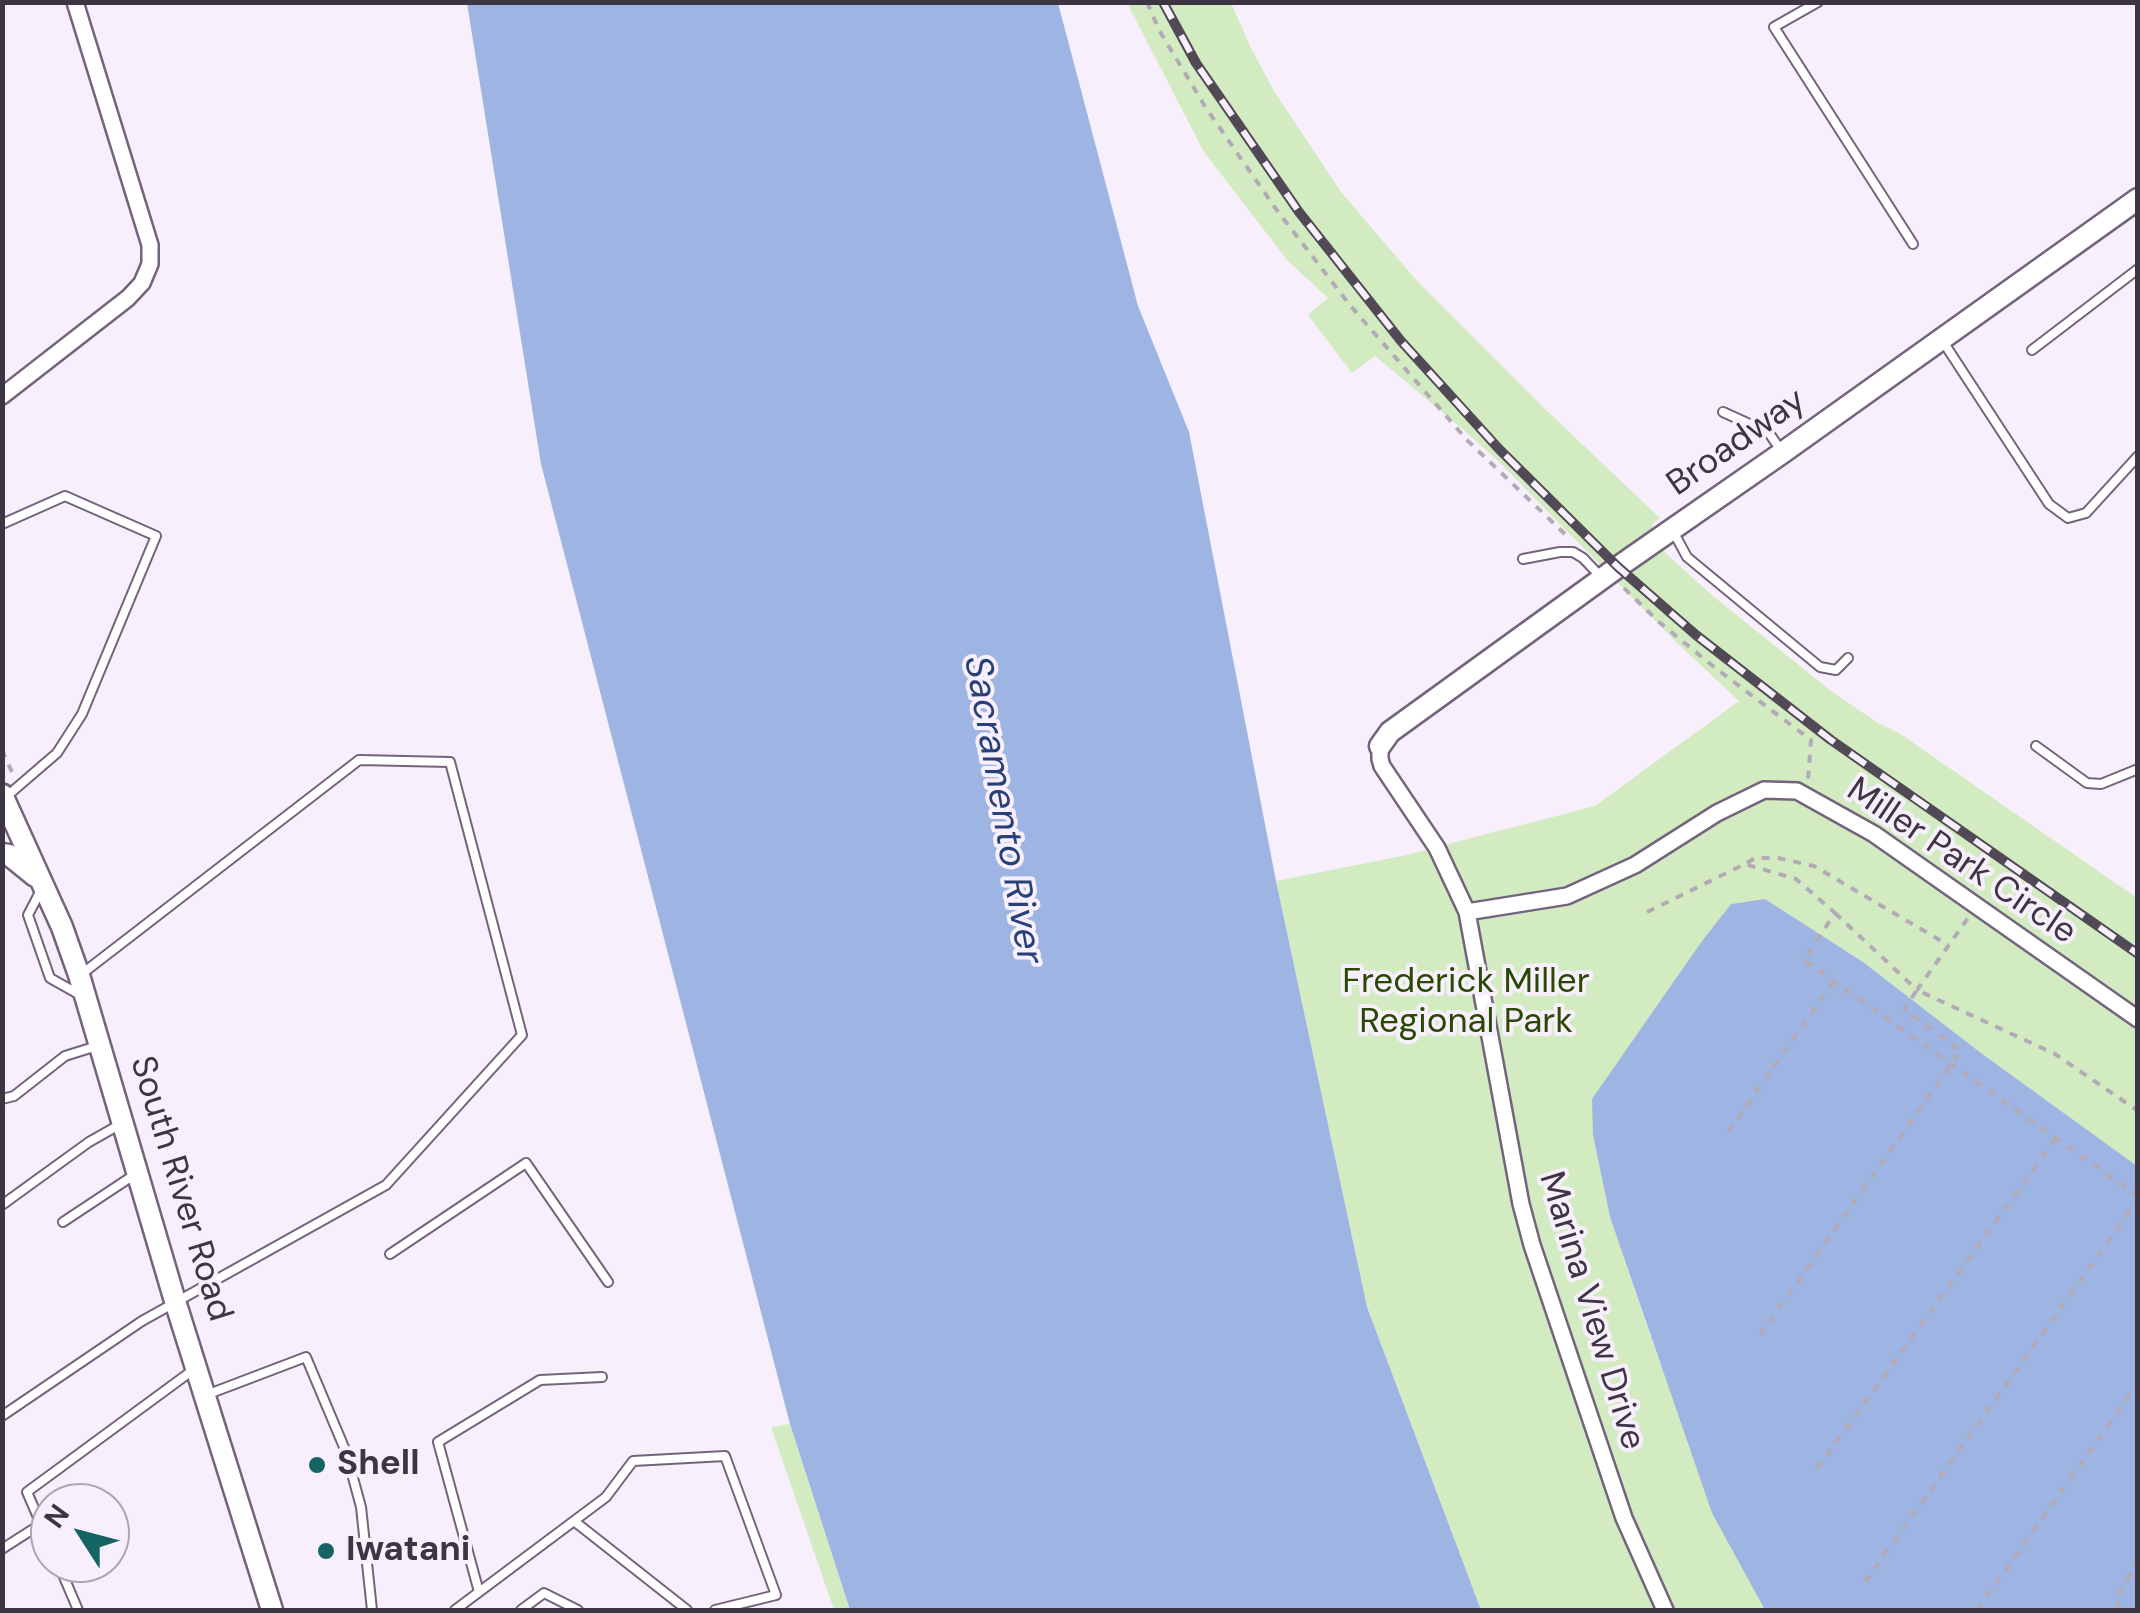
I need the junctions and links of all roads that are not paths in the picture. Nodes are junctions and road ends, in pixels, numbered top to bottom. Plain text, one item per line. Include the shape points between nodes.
1 (75, 2) edge
2 (1818, 2) edge
3 (2134, 209) edge
4 (1913, 244) dead end
5 (2138, 269) edge
6 (1941, 338) junction
7 (2032, 350) dead end
8 (2, 396) edge
9 (1723, 412) dead end
10 (1782, 452) junction
11 (2138, 456) edge
12 (2, 524) edge
13 (1672, 529) junction
14 (1523, 559) dead end
15 (1606, 576) junction
16 (1848, 658) dead end
17 (1380, 746) joint
18 (2036, 746) dead end
19 (2138, 770) edge
20 (3, 793) edge
21 (2, 854) edge
22 (42, 883) junction
23 (1467, 912) junction
24 (80, 975) junction
25 (86, 998) junction
26 (2138, 1019) edge
27 (100, 1046) junction
28 (2, 1099) edge
29 (123, 1123) junction
30 (138, 1173) junction
31 (2, 1205) edge
32 (64, 1222) dead end
33 (390, 1254) dead end
34 (608, 1282) dead end
35 (175, 1301) junction
36 (197, 1367) junction
37 (602, 1377) dead end
38 (206, 1395) junction
39 (2, 1416) edge
40 (39, 1483) edge
41 (574, 1521) junction
42 (30, 1531) edge
43 (2, 1550) edge
44 (67, 1583) edge
45 (479, 1592) junction
46 (78, 1610) edge
47 (272, 1610) edge
48 (372, 1610) edge
49 (455, 1610) edge
50 (521, 1610) edge
51 (578, 1610) edge
52 (688, 1610) edge
53 (715, 1610) edge
54 (1665, 1610) edge

1 - 8 street via 150,264 128,298
2 - 4 lane via 1774,26
3 - 6 street, Broadway
5 - 7 lane
6 - 10 street, Broadway
6 - 11 lane via 2049,504 2068,518 2086,513
9 - 10 lane via 1769,433
10 - 13 street, Broadway
12 - 20 lane via 64,496 156,536 82,714 56,753
13 - 15 street, Broadway
13 - 16 lane via 1688,557 1820,667 1836,670
14 - 15 lane via 1572,552
15 - 17 street, Broadway via 1390,732
17 - 23 street, Marina View Drive via 1382,766 1437,848
18 - 19 lane via 2087,783
20 - 22 street, South River Road
21 - 22 street
22 - 24 street, South River Road
22 - 25 lane via 28,914 50,978
23 - 26 street, Miller Park Circle via 1566,896 1635,866 1764,790 1798,791 1874,834
23 - 54 street, Marina View Drive via 1532,1245 1624,1518
24 - 25 street, South River Road
24 - 35 lane via 359,760 450,762 522,1035 386,1185
25 - 27 street, South River Road
27 - 28 lane via 66,1056
27 - 29 street, South River Road
29 - 30 street, South River Road
29 - 31 lane
30 - 32 lane
30 - 35 street, South River Road
33 - 34 lane via 526,1163
35 - 36 street, South River Road
35 - 39 lane
36 - 38 street, South River Road
36 - 40 lane
37 - 45 lane via 540,1380 438,1442
38 - 47 street, South River Road
38 - 48 lane via 306,1357 361,1506
41 - 45 lane
41 - 52 lane
41 - 53 lane via 606,1497 633,1461 725,1456 776,1595
42 - 43 lane
44 - 46 lane
45 - 49 lane
50 - 51 lane via 544,1593

